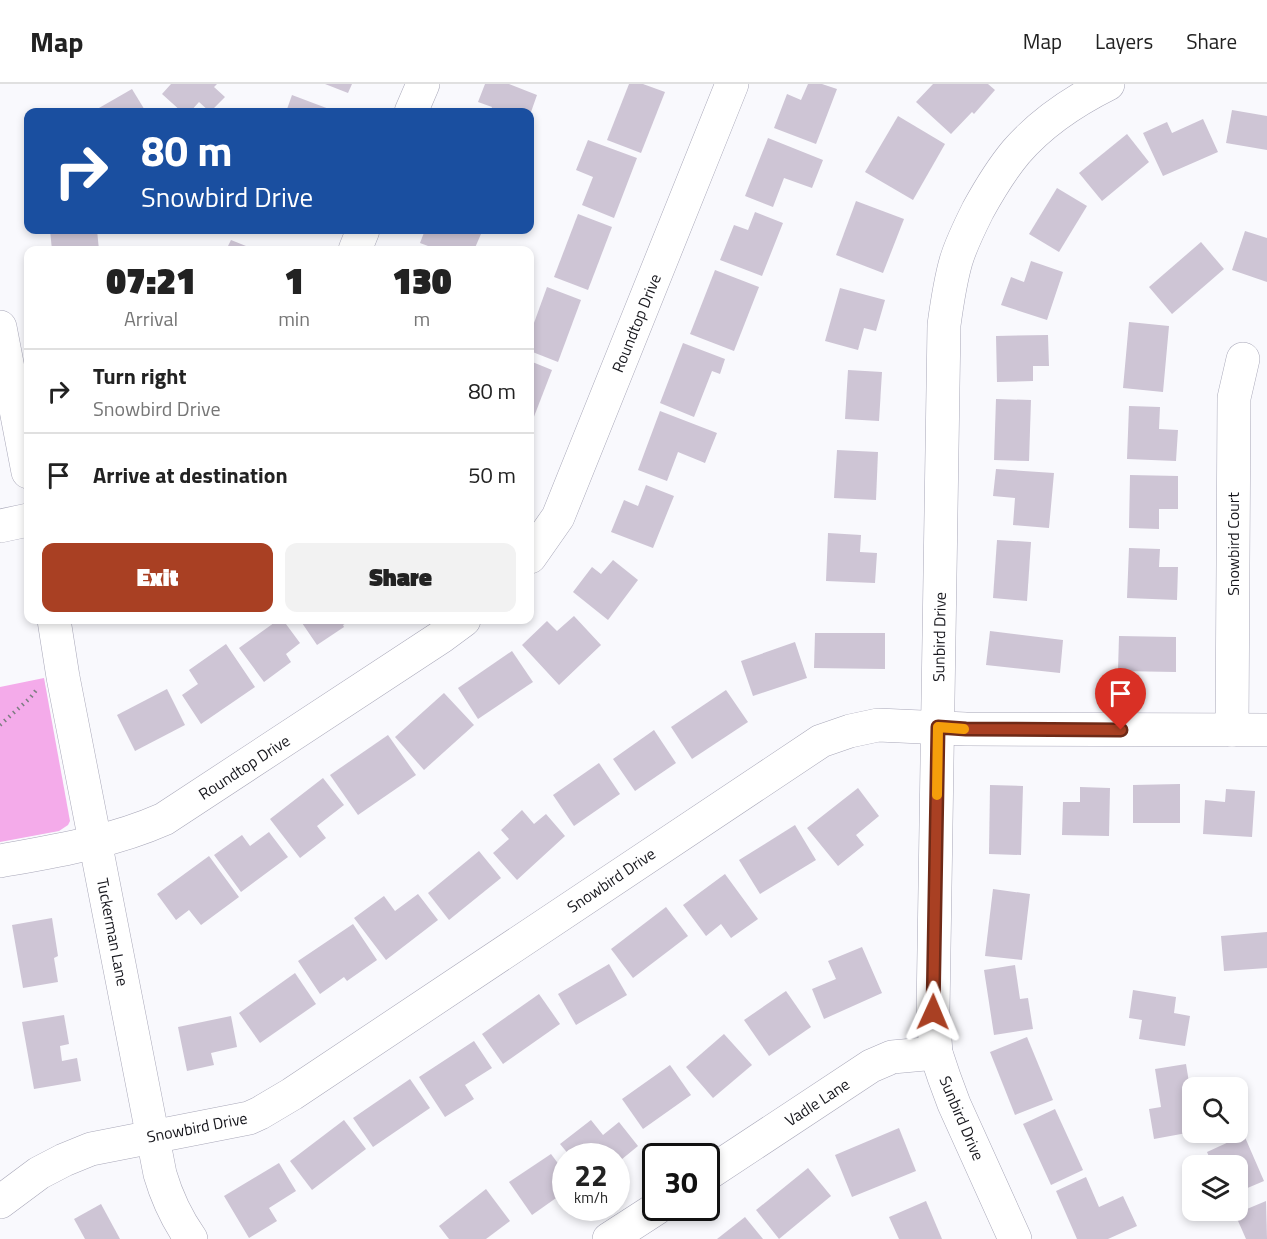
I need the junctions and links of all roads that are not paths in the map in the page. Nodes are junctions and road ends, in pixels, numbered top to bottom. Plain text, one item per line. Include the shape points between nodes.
1 (423, 84) edge
2 (732, 84) edge
3 (1108, 84) edge
4 (413, 108) edge
5 (0, 327) edge
6 (1243, 359) dead end
7 (24, 451) edge
8 (24, 521) edge
9 (0, 525) edge
10 (534, 551) edge
11 (55, 624) edge
12 (459, 624) edge
13 (938, 727) junction
14 (1232, 730) junction
15 (1267, 730) edge
16 (95, 842) junction
17 (0, 861) edge
18 (936, 1053) junction
19 (153, 1136) junction
20 (720, 1165) edge
21 (0, 1202) edge
22 (642, 1218) edge
23 (191, 1239) edge
24 (609, 1239) edge
25 (1016, 1239) edge

1 - 4 street
2 - 10 street, Roundtop Drive via 558,517
3 - 13 street, Sunbird Drive via 1047,123 1016,152 992,185 957,258 944,325
5 - 7 street
6 - 14 street, Snowbird Court via 1234,399
8 - 9 street
11 - 16 street, Tuckerman Lane
12 - 16 street, Roundtop Drive via 164,819
13 - 14 street, Snowbird Drive
13 - 18 street, Sunbird Drive via 933,1012
13 - 19 street, Snowbird Drive via 878,725 821,741 261,1113
14 - 15 street, Snowbird Drive
16 - 17 street, Roundtop Drive
16 - 19 street, Tuckerman Lane
18 - 20 street, Vadle Lane via 892,1057 871,1066
18 - 25 street, Sunbird Drive via 954,1104
19 - 21 street, Snowbird Drive via 91,1149 64,1160
19 - 23 street, Tuckerman Lane via 166,1194
22 - 24 street

